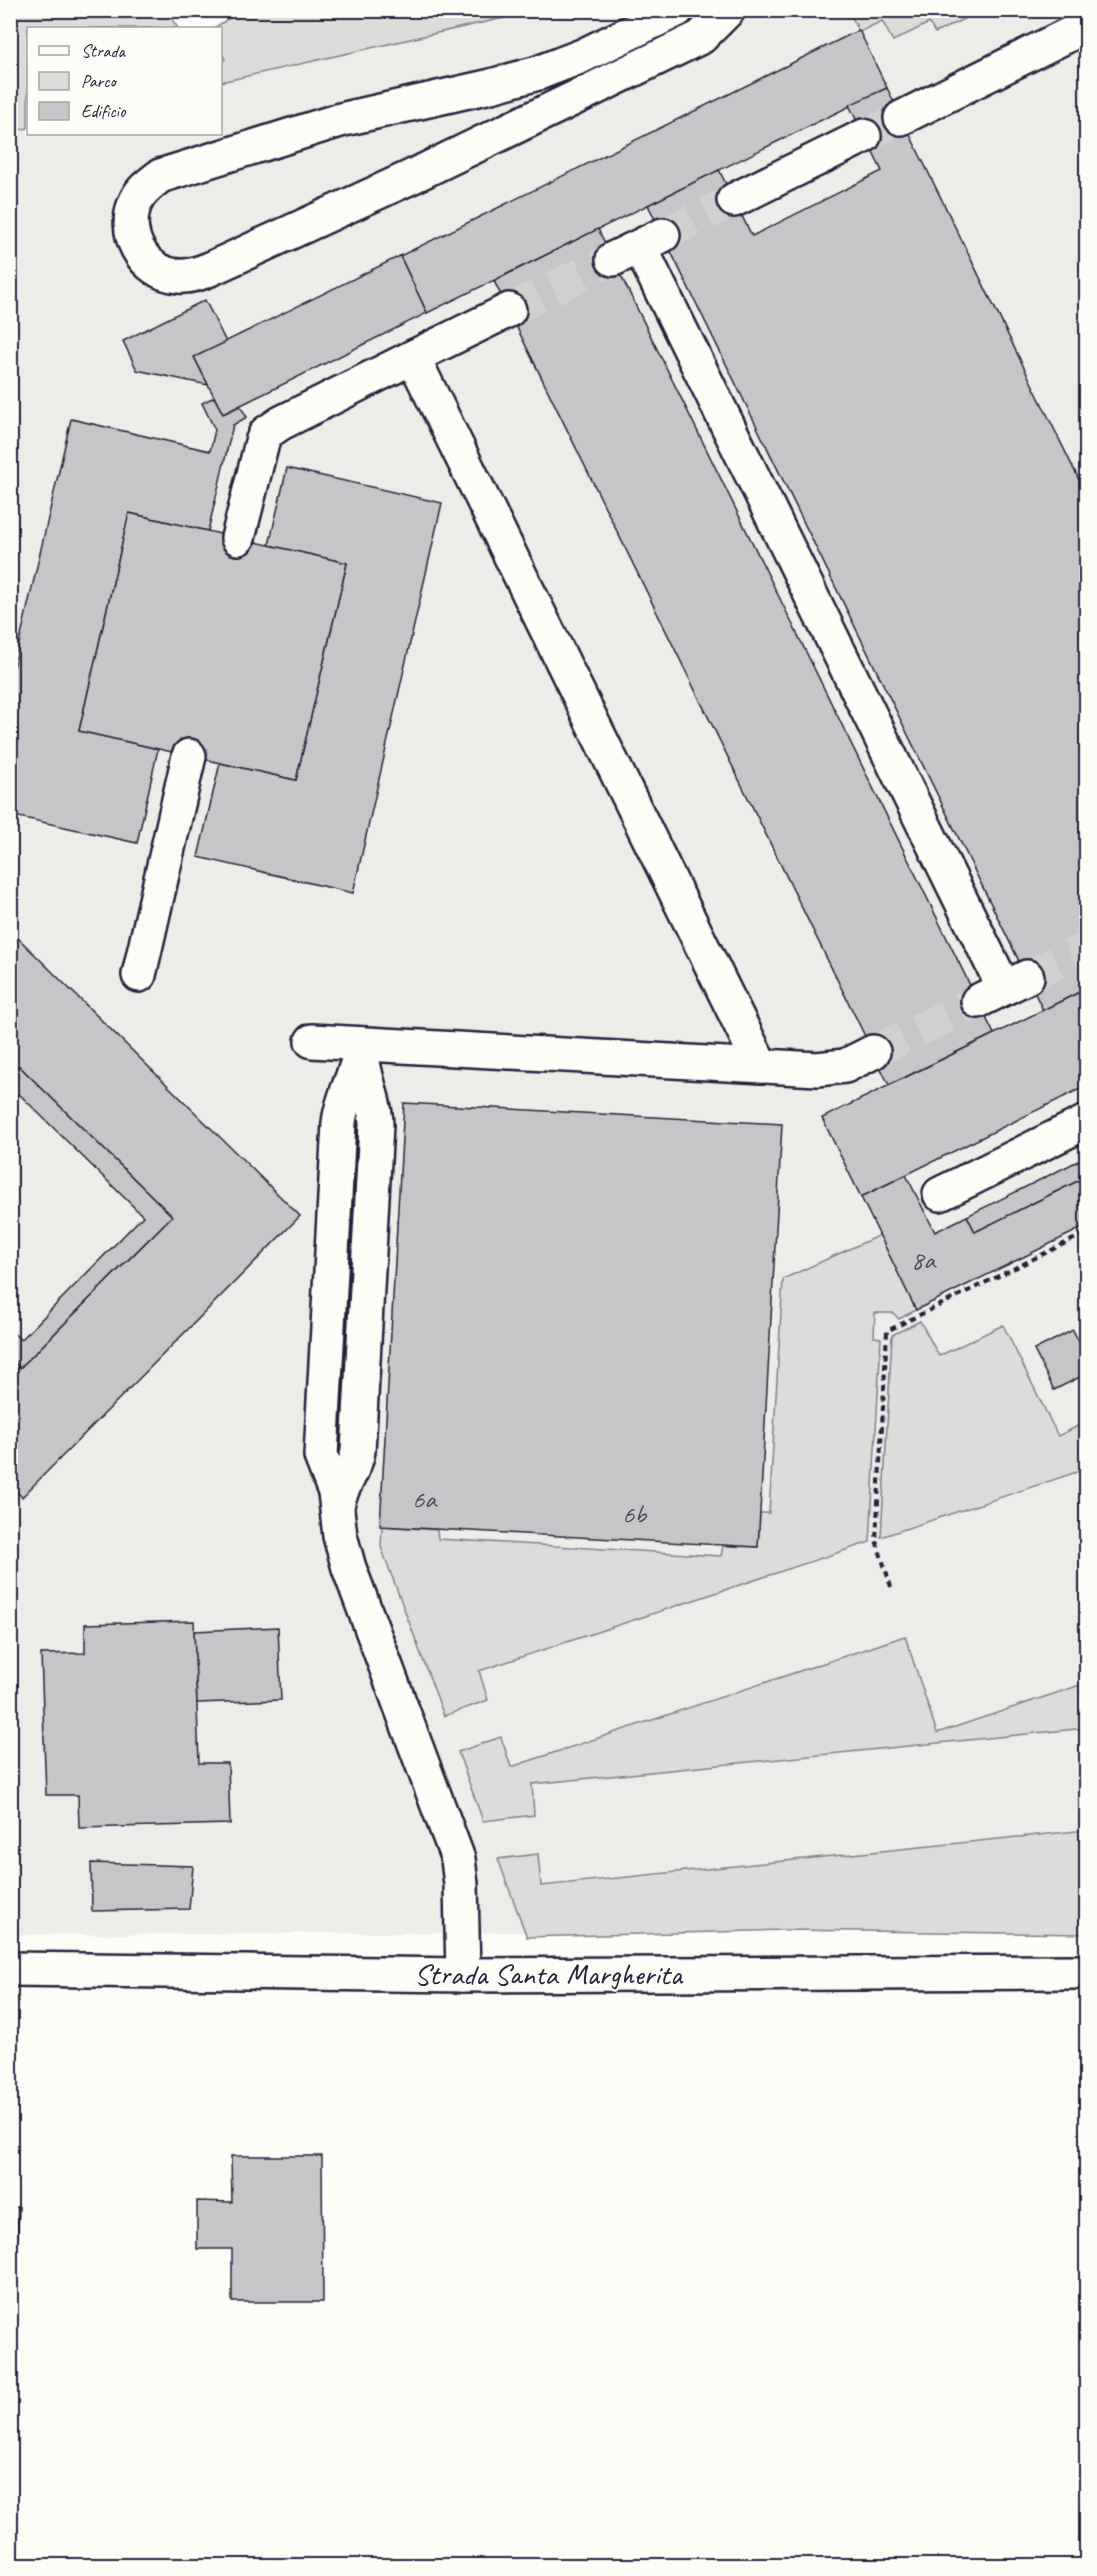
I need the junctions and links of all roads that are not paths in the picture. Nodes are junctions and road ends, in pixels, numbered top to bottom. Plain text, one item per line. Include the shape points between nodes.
1 (676, 10) edge
2 (728, 10) edge
3 (1086, 26) edge
4 (901, 118) tunnel mouth
5 (864, 136) tunnel mouth
6 (734, 200) tunnel mouth
7 (638, 247) dead end
8 (509, 310) tunnel mouth
9 (413, 357) junction
10 (238, 538) dead end
11 (189, 756) dead end
12 (139, 975) dead end
13 (1003, 988) dead end
14 (312, 1041) dead end
15 (362, 1044) junction
16 (873, 1052) tunnel mouth
17 (761, 1066) junction
18 (1086, 1122) edge
19 (940, 1194) dead end
20 (10, 1969) edge
21 (1086, 1972) edge
22 (464, 1975) junction

1 - 2 street via 538,73 340,120 160,176 136,199 131,233 137,249 161,272 195,275 210,269 701,37
3 - 4 street
5 - 6 street
7 - 13 street
8 - 9 street
9 - 10 street via 266,434
9 - 17 street
11 - 12 street
14 - 15 street
15 - 17 street
15 - 22 street via 340,1113 322,1465 335,1492 340,1536 349,1568 458,1859
16 - 17 street via 845,1066 828,1069
18 - 19 street
20 - 22 street, Strada Santa Margherita
21 - 22 street, Strada Santa Margherita

